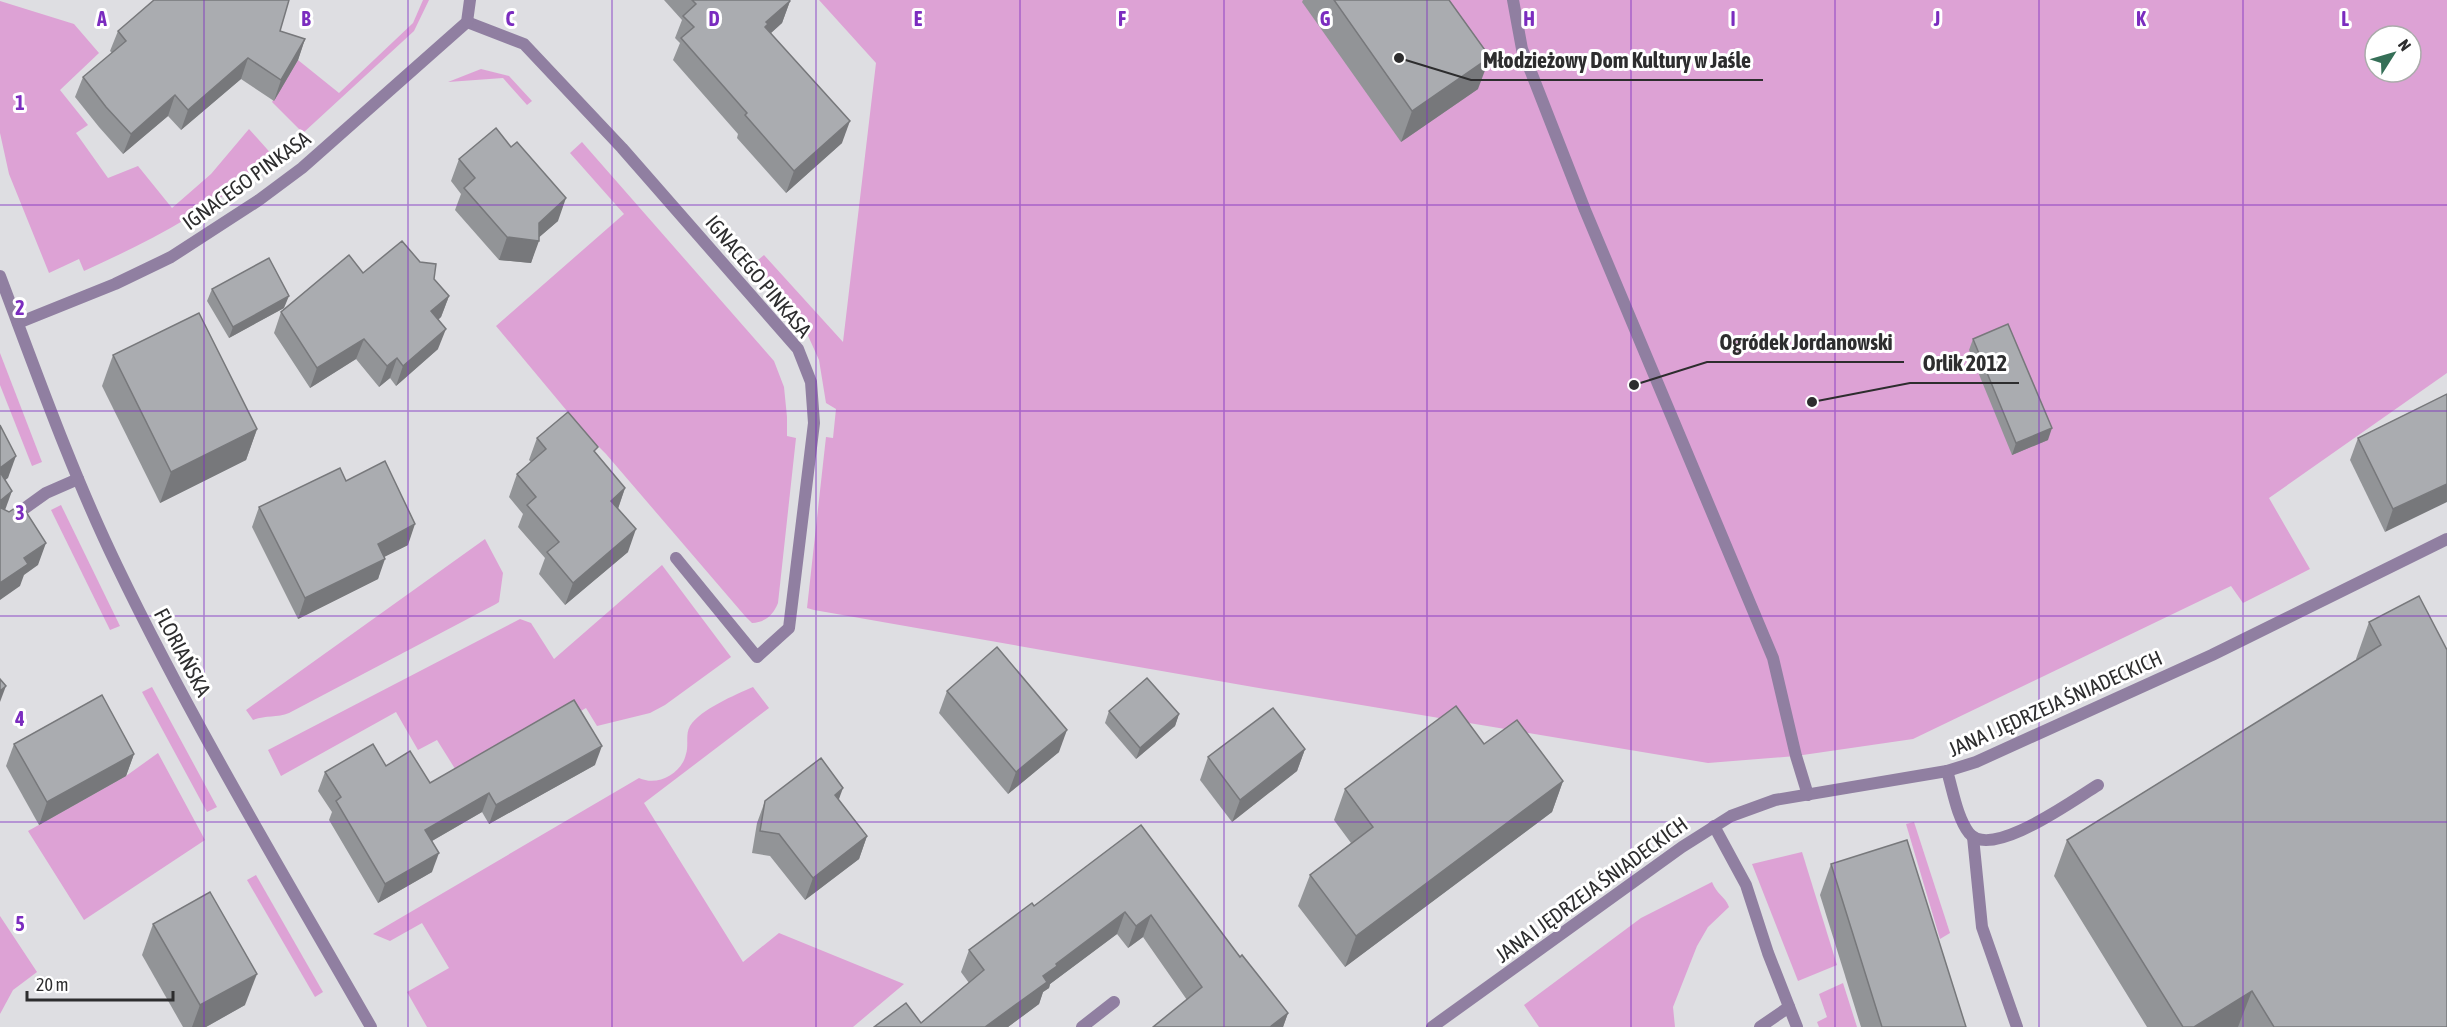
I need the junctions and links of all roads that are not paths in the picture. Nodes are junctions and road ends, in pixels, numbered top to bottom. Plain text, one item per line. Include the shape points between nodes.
1 (470, 0) edge
2 (1513, 0) edge
3 (467, 22) junction
4 (0, 276) edge
5 (18, 323) junction
6 (78, 478) junction
7 (0, 526) edge
8 (2447, 539) edge
9 (676, 558) dead end
10 (1947, 771) junction
11 (2098, 785) dead end
12 (1808, 795) junction
13 (1714, 826) junction
14 (1973, 837) junction
15 (1114, 1002) dead end
16 (1789, 1007) junction
17 (371, 1027) edge
18 (1082, 1027) edge
19 (1432, 1027) edge
20 (1760, 1027) edge
21 (1797, 1027) edge
22 (2017, 1027) edge

1 - 3 street
2 - 12 street via 1522,49 1585,210 1773,658
3 - 5 street, IGNACEGO PINKASA via 302,168 259,200 171,257
3 - 9 street, IGNACEGO PINKASA via 524,44 571,92 798,349 811,382 814,423 789,628 757,657
4 - 5 street, FLORIAŃSKA
5 - 6 street, FLORIAŃSKA
6 - 7 street via 46,493
6 - 17 street, FLORIAŃSKA via 116,564 181,692
8 - 10 street, JANA I JĘDRZEJA ŚNIADECKICH via 2181,669 2017,745
10 - 12 street, JANA I JĘDRZEJA ŚNIADECKICH
10 - 14 street via 1961,817
11 - 14 street via 2013,835 1997,840
12 - 13 street, JANA I JĘDRZEJA ŚNIADECKICH via 1746,809
13 - 16 street via 1746,885
13 - 19 street, JANA I JĘDRZEJA ŚNIADECKICH
14 - 22 street via 1982,927
15 - 18 street
16 - 20 street
16 - 21 street

